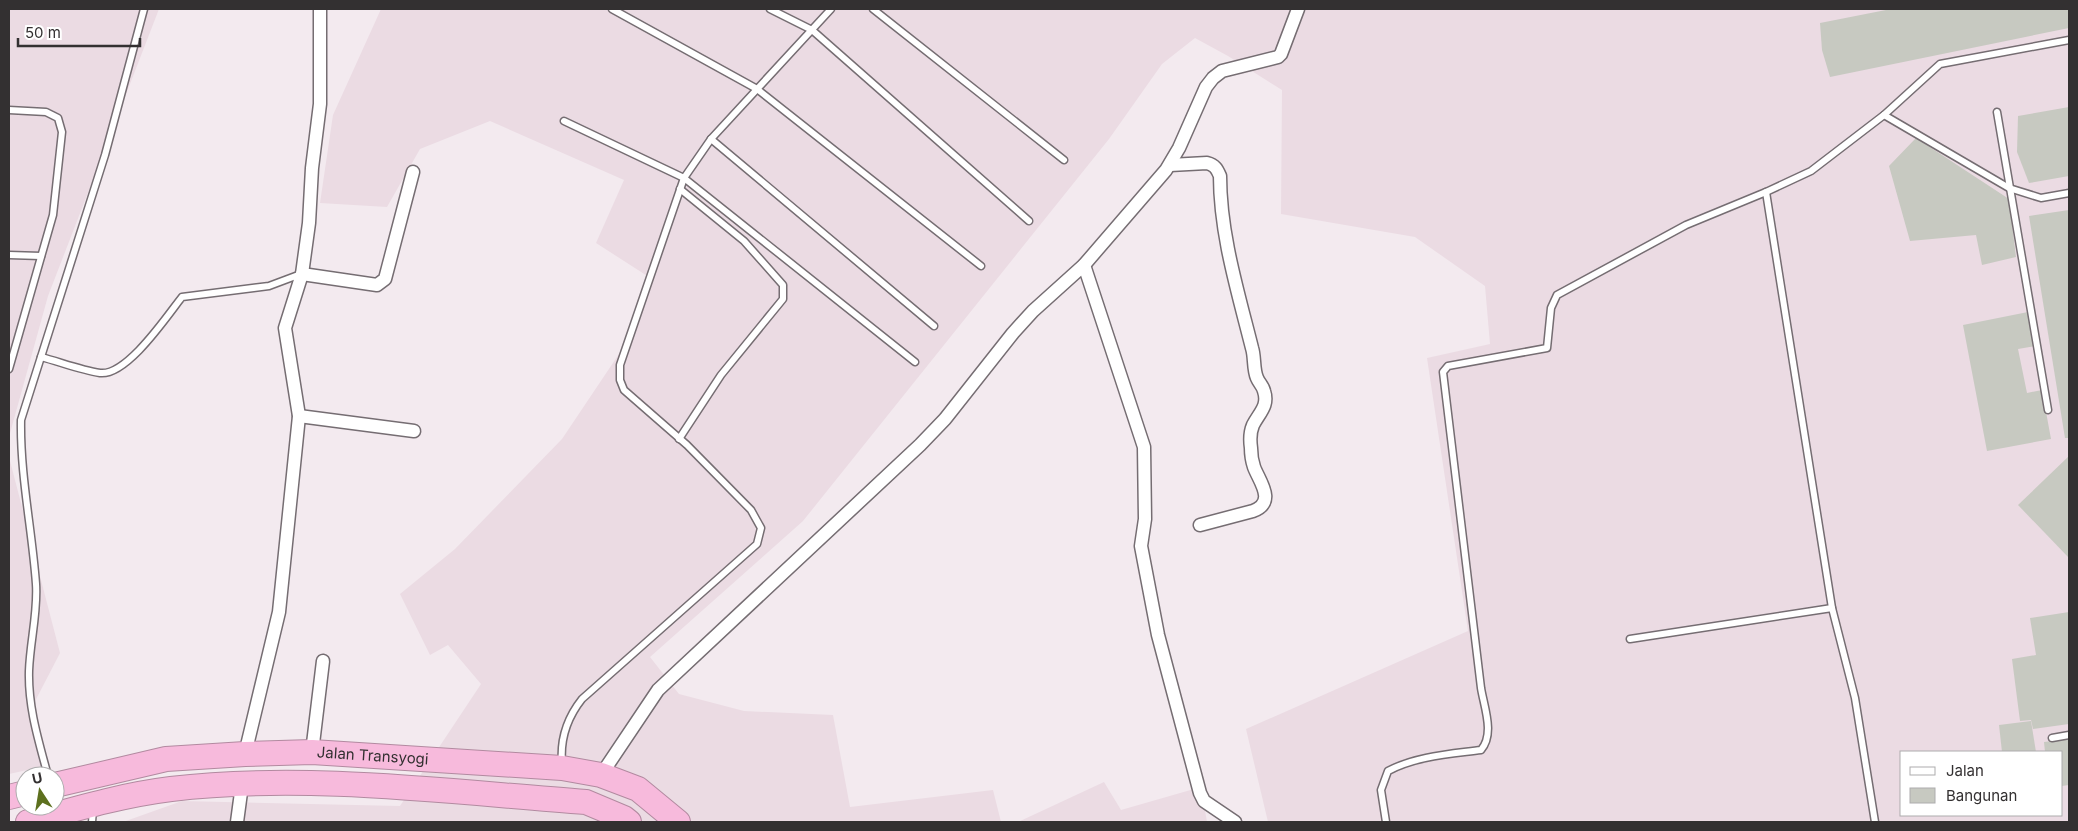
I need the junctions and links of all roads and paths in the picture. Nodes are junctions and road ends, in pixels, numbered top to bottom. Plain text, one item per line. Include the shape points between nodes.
1 (144, 9) edge
2 (320, 9) edge
3 (612, 9) edge
4 (770, 9) edge
5 (831, 9) edge
6 (873, 9) edge
7 (1298, 9) edge
8 (812, 30) junction
9 (2069, 40) edge
10 (758, 89) junction
11 (9, 110) edge
12 (1997, 112) dead end
13 (1884, 115) junction
14 (564, 121) dead end
15 (711, 139) junction
16 (1064, 160) dead end
17 (1170, 164) junction
18 (413, 172) dead end
19 (684, 178) junction
20 (680, 188) junction
21 (2009, 188) junction
22 (1766, 192) junction
23 (2069, 193) edge
24 (1029, 222) dead end
25 (9, 256) edge
26 (41, 256) junction
27 (1084, 265) junction
28 (981, 266) dead end
29 (302, 274) junction
30 (934, 326) dead end
31 (41, 357) junction
32 (915, 362) dead end
33 (9, 369) edge
34 (2048, 410) dead end
35 (298, 416) junction
36 (414, 431) dead end
37 (679, 439) junction
38 (1200, 525) dead end
39 (1832, 608) junction
40 (1630, 639) dead end
41 (323, 662) dead end
42 (2069, 735) edge
43 (2052, 738) dead end
44 (312, 752) junction
45 (245, 754) junction
46 (45, 766) edge
47 (562, 768) junction
48 (601, 775) junction
49 (65, 783) edge
50 (242, 785) junction
51 (92, 813) edge
52 (65, 814) edge
53 (237, 822) edge
54 (629, 822) edge
55 (678, 822) edge
56 (1235, 822) edge
57 (1386, 822) edge
58 (1875, 822) edge

1 - 31 lane via 105,155
2 - 29 street via 320,104
3 - 10 lane
4 - 8 lane
5 - 8 lane
6 - 16 lane
7 - 17 street via 1278,57 1222,71 1210,83
8 - 10 lane
8 - 24 lane
9 - 13 lane via 1940,64
10 - 15 lane
10 - 28 lane
11 - 26 lane via 46,112 58,118 62,132 53,216
12 - 21 lane
13 - 21 lane
13 - 22 lane via 1811,172
14 - 19 lane
15 - 19 lane
15 - 30 lane
17 - 27 street
17 - 38 street via 1213,164 1220,176 1223,222 1256,377 1265,398 1265,407 1251,431 1250,445 1265,501 1261,508 1253,511
18 - 29 street via 381,283
19 - 20 lane
19 - 32 lane
20 - 37 lane via 619,373 624,390
20 - 37 lane via 744,241 783,285 785,294 721,375
21 - 23 lane via 2041,198
21 - 34 lane
22 - 39 lane
22 - 57 lane via 1686,224 1557,294 1551,308 1547,348 1448,366 1444,370 1489,735 1481,750 1432,758 1388,771 1381,790
25 - 26 lane
26 - 33 lane
27 - 48 street via 1020,325 920,445 658,690
27 - 56 street via 1144,447 1145,519 1141,546 1158,635 1200,793 1204,801
29 - 31 lane via 269,286 182,297 133,357 116,370 102,374
29 - 35 street via 285,328
31 - 46 lane via 21,420 20,442 36,586 29,672 31,702
35 - 36 street
35 - 45 street via 279,612
37 - 47 lane via 751,510 761,528 757,544 582,699 571,713 564,733
39 - 40 lane
39 - 58 lane via 1855,698
41 - 44 street
42 - 43 lane
44 - 45 highway, Jalan Transyogi
44 - 47 highway, Jalan Transyogi
45 - 49 highway, Jalan Transyogi via 166,760
47 - 48 highway, Jalan Transyogi
48 - 55 highway, Jalan Transyogi via 638,789
50 - 51 highway, Jalan Transyogi via 171,789
50 - 53 street
50 - 54 highway, Jalan Transyogi via 328,784 586,802
51 - 52 highway, Jalan Transyogi

